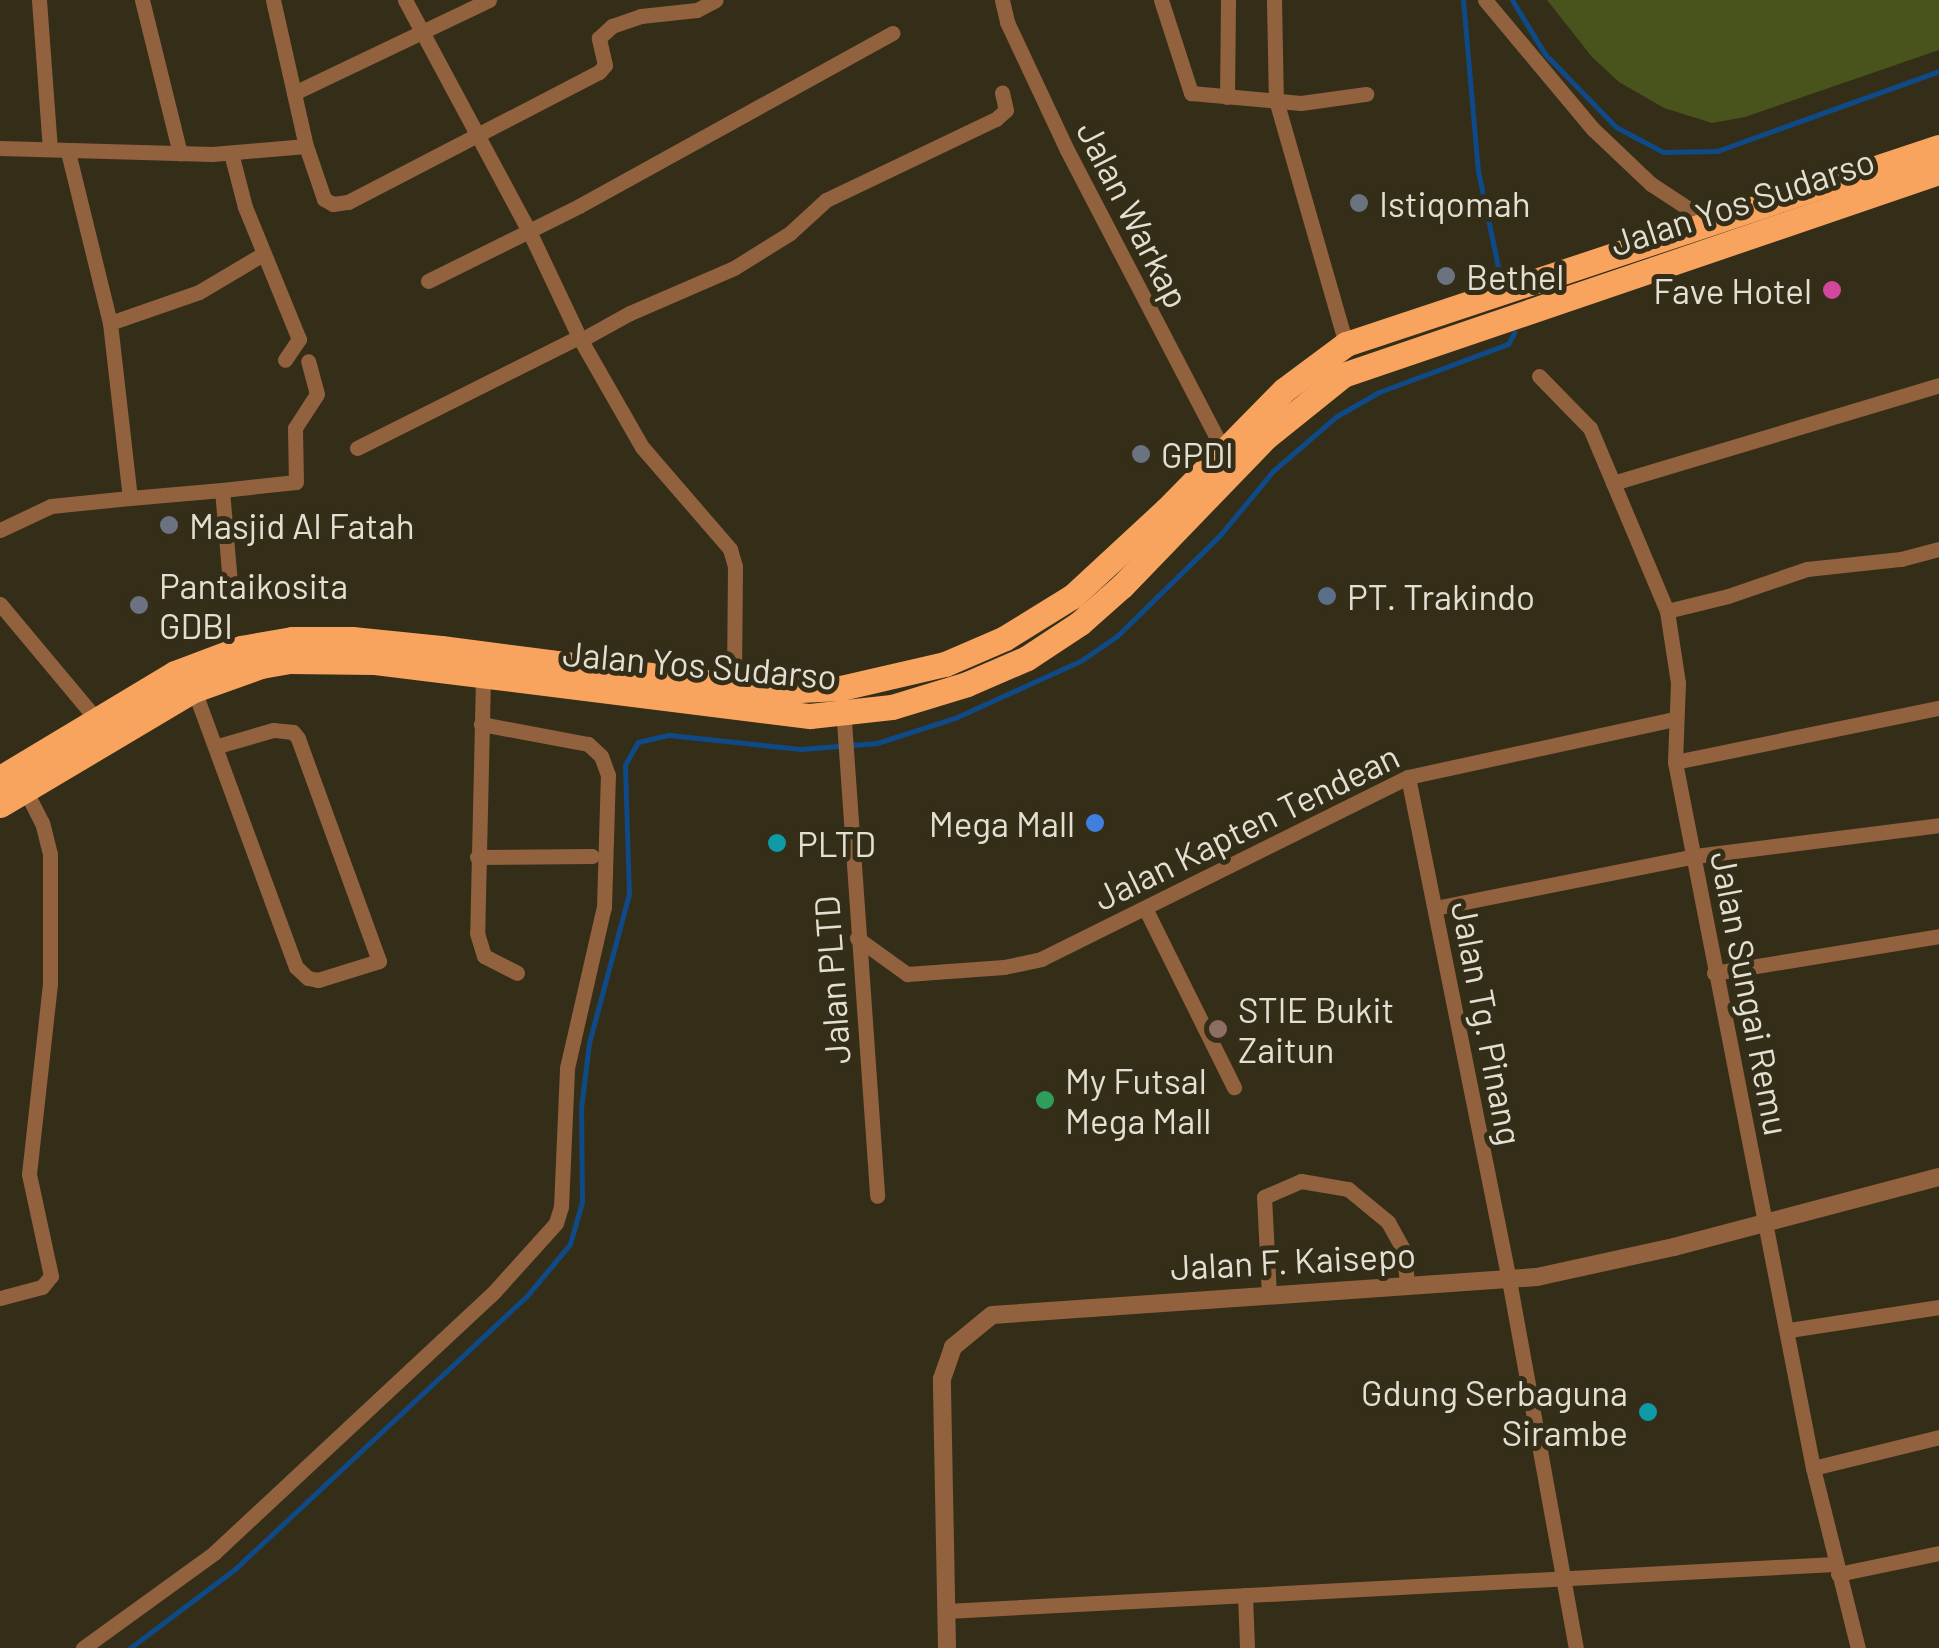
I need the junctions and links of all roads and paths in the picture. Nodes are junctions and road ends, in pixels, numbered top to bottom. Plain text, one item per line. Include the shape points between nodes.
1 (39, 0) edge
2 (142, 0) edge
3 (274, 0) edge
4 (405, 0) edge
5 (490, 0) edge
6 (716, 0) edge
7 (1002, 0) edge
8 (1162, 0) edge
9 (1228, 0) edge
10 (1274, 0) edge
11 (1485, 0) edge
12 (421, 30) junction
13 (892, 33) dead end
14 (1002, 92) dead end
15 (294, 93) junction
16 (1366, 94) dead end
17 (1227, 96) junction
18 (1276, 100) junction
19 (477, 134) junction
20 (306, 146) junction
21 (1939, 147) edge
22 (0, 148) edge
23 (50, 149) junction
24 (68, 152) junction
25 (180, 153) junction
26 (231, 153) junction
27 (1939, 172) edge
28 (1710, 223) junction
29 (529, 230) junction
30 (1735, 240) junction
31 (263, 254) junction
32 (428, 281) dead end
33 (110, 323) junction
34 (580, 339) junction
35 (1346, 344) junction
36 (284, 360) dead end
37 (308, 361) dead end
38 (1539, 376) dead end
39 (1939, 385) edge
40 (1291, 399) junction
41 (358, 448) dead end
42 (1223, 450) junction
43 (1614, 483) junction
44 (222, 490) junction
45 (130, 498) junction
46 (0, 530) edge
47 (1939, 549) edge
48 (231, 594) dead end
49 (0, 604) edge
50 (1667, 611) junction
51 (483, 678) junction
52 (841, 688) junction
53 (734, 689) junction
54 (194, 690) junction
55 (1939, 708) edge
56 (1674, 719) junction
57 (480, 724) junction
58 (845, 725) junction
59 (103, 728) junction
60 (218, 746) junction
61 (1675, 762) junction
62 (1408, 777) junction
63 (0, 778) edge
64 (24, 789) junction
65 (0, 804) edge
66 (1939, 825) edge
67 (592, 856) dead end
68 (1695, 856) junction
69 (477, 857) junction
70 (1435, 908) junction
71 (1146, 910) junction
72 (1939, 936) edge
73 (857, 938) junction
74 (517, 973) dead end
75 (1714, 973) junction
76 (1234, 1087) dead end
77 (1939, 1178) edge
78 (877, 1196) dead end
79 (1764, 1224) junction
80 (1510, 1280) junction
81 (1408, 1287) junction
82 (1269, 1295) junction
83 (0, 1298) edge
84 (1939, 1307) edge
85 (1788, 1330) junction
86 (1939, 1437) edge
87 (1813, 1468) junction
88 (1939, 1553) edge
89 (1837, 1569) junction
90 (1564, 1580) junction
91 (1244, 1595) junction
92 (946, 1612) junction
93 (83, 1648) edge
94 (947, 1648) edge
95 (1247, 1648) edge
96 (1576, 1648) edge
97 (1858, 1648) edge

1 - 23 street
2 - 25 street
3 - 15 street
4 - 12 street
5 - 12 street
6 - 19 street via 603,31 599,72
7 - 42 street, Jalan Warkap via 1067,150
8 - 17 street via 1188,91
9 - 17 street
10 - 18 street
11 - 28 street via 1593,129 1650,184
12 - 15 street
12 - 19 street
13 - 29 street
14 - 34 street via 1006,110 996,119 826,200 790,233 734,268
15 - 20 street
16 - 18 street
17 - 18 street
18 - 35 street
19 - 20 street via 338,204 324,199
19 - 29 street
20 - 26 street
21 - 28 highway
22 - 23 street
23 - 24 street
24 - 25 street
24 - 33 street
25 - 26 street
26 - 31 street
27 - 30 highway, Jalan Yos Sudarso
28 - 30 street
28 - 35 highway
29 - 32 street
29 - 34 street
30 - 40 highway, Jalan Yos Sudarso via 1362,366
31 - 33 street via 199,292
31 - 36 street via 299,339
33 - 45 street
34 - 41 street
34 - 53 street via 642,447 730,549
35 - 40 highway
37 - 44 street via 317,394 296,428 296,482
38 - 43 street, Jalan Sungai Remu via 1588,424
39 - 43 street
40 - 42 highway
40 - 58 highway, Jalan Yos Sudarso via 1122,586 1056,642 967,684
42 - 52 highway via 1042,618 945,664
43 - 50 street, Jalan Sungai Remu
44 - 45 street
44 - 48 street
45 - 46 street via 51,506
47 - 50 street via 1807,569
49 - 59 street
50 - 56 street, Jalan Sungai Remu via 1678,683
51 - 54 highway, Jalan Yos Sudarso via 376,662 290,661
51 - 57 street
51 - 58 highway, Jalan Yos Sudarso
52 - 53 highway
52 - 58 street, Jalan PLTD
53 - 59 highway via 441,648 292,639 175,672
54 - 59 highway, Jalan Yos Sudarso
54 - 60 street
55 - 61 street
56 - 61 street, Jalan Sungai Remu
56 - 62 street, Jalan Kapten Tendean
57 - 69 street
57 - 93 street via 588,744 608,775 604,907 567,1068 556,1223 492,1292 214,1553
58 - 73 street, Jalan PLTD
59 - 63 highway
59 - 64 highway, Jalan Yos Sudarso
60 - 60 street via 273,730 298,738 379,961 318,980 296,967
61 - 68 street, Jalan Sungai Remu
62 - 70 street, Jalan Tg. Pinang
62 - 71 street, Jalan Kapten Tendean
64 - 65 highway, Jalan Yos Sudarso
64 - 83 street via 50,854 50,984 29,1174 51,1276 42,1287
66 - 68 street
67 - 69 street
68 - 70 street
68 - 75 street, Jalan Sungai Remu
69 - 74 street via 479,946 491,963
70 - 80 street, Jalan Tg. Pinang
71 - 73 street, Jalan Kapten Tendean via 1041,959 947,974 907,974
71 - 76 street
72 - 75 street
73 - 78 street, Jalan PLTD
75 - 79 street, Jalan Sungai Remu
77 - 79 street, Jalan F. Kaisepo
79 - 80 street, Jalan F. Kaisepo
79 - 85 street, Jalan Sungai Remu
80 - 81 street, Jalan F. Kaisepo
80 - 90 street, Jalan Tg. Pinang
81 - 82 street, Jalan F. Kaisepo
81 - 82 street via 1403,1250 1388,1222 1348,1189 1301,1180 1264,1197
82 - 92 street, Jalan F. Kaisepo via 1035,1309 992,1316 966,1332 946,1359 940,1403
84 - 85 street
85 - 87 street, Jalan Sungai Remu
86 - 87 street
87 - 89 street, Jalan Sungai Remu
88 - 89 street
89 - 90 street
89 - 97 street, Jalan Sungai Remu
90 - 91 street
90 - 96 street, Jalan Tg. Pinang
91 - 92 street
91 - 95 street
92 - 94 street, Jalan F. Kaisepo

